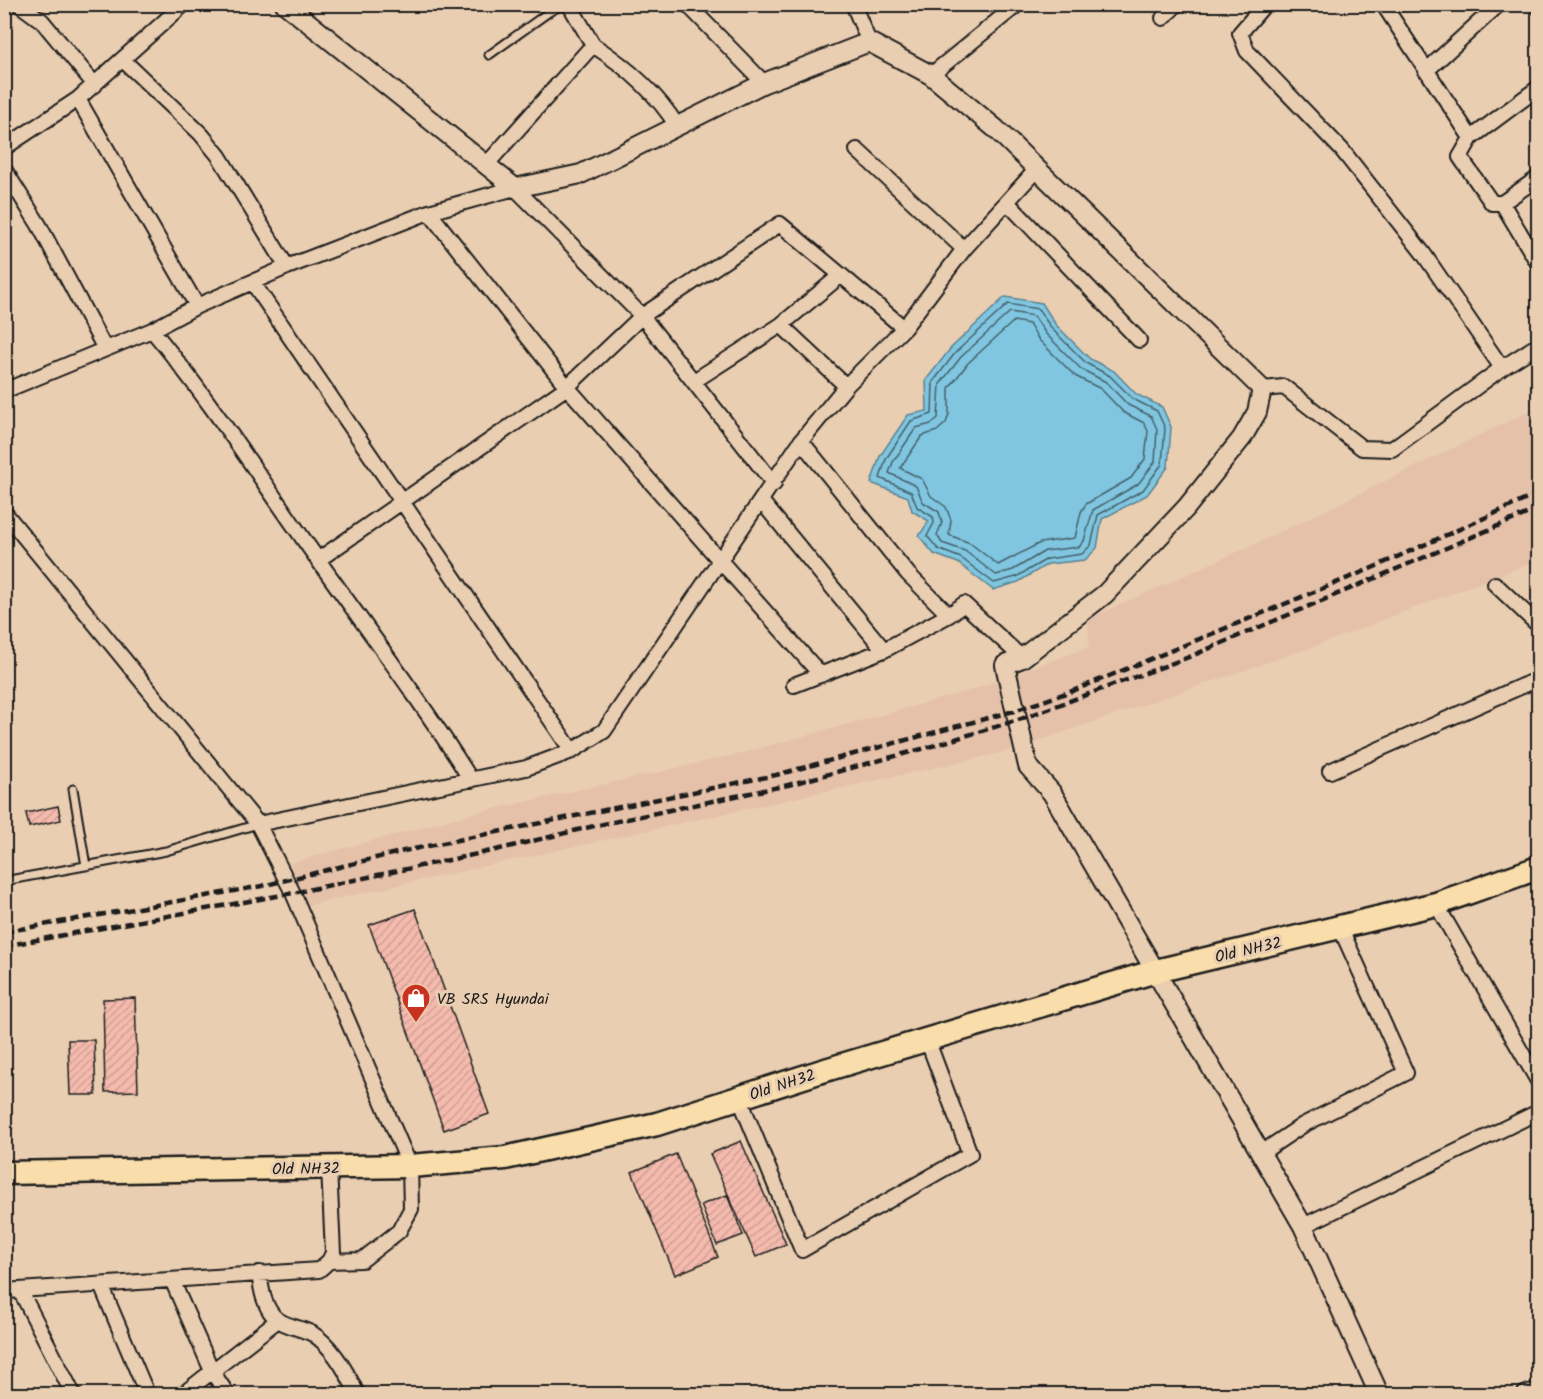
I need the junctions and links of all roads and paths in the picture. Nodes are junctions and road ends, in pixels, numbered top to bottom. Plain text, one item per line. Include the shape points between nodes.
1 (19, 4) edge
2 (184, 4) edge
3 (285, 4) edge
4 (567, 4) edge
5 (687, 4) edge
6 (852, 4) edge
7 (1007, 4) edge
8 (1018, 4) edge
9 (1177, 4) edge
10 (1265, 4) edge
11 (1383, 4) edge
12 (1499, 4) edge
13 (1163, 18) dead end
14 (998, 21) junction
15 (869, 42) junction
16 (593, 45) junction
17 (489, 55) dead end
18 (124, 61) junction
19 (1426, 71) junction
20 (931, 75) junction
21 (764, 83) junction
22 (95, 85) junction
23 (1539, 88) edge
24 (78, 99) junction
25 (677, 126) junction
26 (1471, 138) junction
27 (6, 144) edge
28 (857, 150) dead end
29 (487, 164) junction
30 (4, 169) edge
31 (1037, 169) junction
32 (1539, 178) edge
33 (515, 188) junction
34 (1007, 202) junction
35 (1502, 203) junction
36 (429, 212) junction
37 (964, 249) junction
38 (1539, 263) edge
39 (286, 267) junction
40 (841, 275) junction
41 (253, 283) junction
42 (197, 306) junction
43 (642, 316) junction
44 (781, 325) junction
45 (904, 328) junction
46 (152, 330) junction
47 (1139, 340) dead end
48 (1539, 345) edge
49 (105, 349) junction
50 (1502, 368) junction
51 (4, 375) edge
52 (694, 381) junction
53 (846, 386) junction
54 (567, 387) junction
55 (1262, 389) junction
56 (8, 390) edge
57 (801, 441) junction
58 (774, 484) junction
59 (402, 501) junction
60 (762, 502) junction
61 (4, 512) edge
62 (318, 560) junction
63 (722, 560) junction
64 (1496, 584) dead end
65 (949, 615) junction
66 (1539, 625) edge
67 (885, 651) junction
68 (1022, 658) junction
69 (821, 675) junction
70 (1539, 679) edge
71 (794, 685) dead end
72 (572, 751) junction
73 (1330, 771) dead end
74 (471, 780) junction
75 (73, 789) dead end
76 (258, 824) junction
77 (86, 866) junction
78 (1539, 868) edge
79 (4, 881) edge
80 (1436, 904) junction
81 (1340, 927) junction
82 (1156, 971) junction
83 (927, 1040) junction
84 (1539, 1081) edge
85 (739, 1097) junction
86 (1539, 1112) edge
87 (1261, 1153) junction
88 (410, 1166) junction
89 (329, 1167) junction
90 (4, 1173) edge
91 (1303, 1226) junction
92 (329, 1261) junction
93 (259, 1273) junction
94 (172, 1280) junction
95 (101, 1285) junction
96 (20, 1290) junction
97 (4, 1291) edge
98 (278, 1320) junction
99 (212, 1371) junction
100 (1539, 1389) edge
101 (73, 1395) edge
102 (147, 1395) edge
103 (183, 1395) edge
104 (227, 1395) edge
105 (357, 1395) edge
106 (1379, 1395) edge
107 (1524, 1395) edge

1 - 22 street via 42,21
2 - 18 street
3 - 29 street
4 - 16 street
4 - 17 lane
5 - 21 street
6 - 15 street
7 - 14 street
8 - 14 street
9 - 13 street
10 - 50 street via 1240,33 1247,51 1342,150 1423,253
11 - 19 street
12 - 19 street
14 - 20 street
15 - 20 street
15 - 21 street
16 - 25 street via 655,96
16 - 29 street
18 - 22 street
18 - 39 street via 219,156
19 - 26 street
20 - 31 street
21 - 25 street
22 - 24 street
23 - 26 street
24 - 27 street
24 - 42 street
25 - 33 street via 581,174
26 - 35 street via 1460,158 1492,203
28 - 37 street
29 - 33 street
30 - 49 street via 39,225
31 - 34 street
31 - 55 street
32 - 35 street
33 - 36 street
33 - 43 street
34 - 37 street
34 - 47 street
35 - 38 street
36 - 39 street
36 - 54 street
37 - 45 street
39 - 41 street
40 - 43 street via 780,224
40 - 44 street
40 - 45 street
41 - 42 street
41 - 59 street
42 - 46 street
43 - 52 street
43 - 54 street
44 - 52 street
44 - 53 street
45 - 53 street
46 - 49 street
46 - 62 street via 221,418
48 - 50 street
49 - 56 street
50 - 55 street via 1392,449 1362,448 1284,387
51 - 56 street
52 - 58 street
53 - 57 street
54 - 59 street
54 - 63 street
55 - 68 street via 1257,412 1242,438 1186,508 1105,594
57 - 58 street
57 - 65 street via 908,574
58 - 60 street
59 - 62 street
59 - 72 street
60 - 63 street
60 - 67 street
61 - 76 street
62 - 74 street via 428,710
63 - 69 street
63 - 72 street via 604,731
64 - 66 street
65 - 67 street
65 - 68 street via 964,603
67 - 69 street
68 - 82 street via 1005,665 1028,766 1052,793
69 - 71 street
70 - 73 street
72 - 74 street via 526,768
74 - 76 street
75 - 77 lane
76 - 77 lane via 166,851
76 - 88 street via 293,892
77 - 79 lane
78 - 80 main road, Old NH32
80 - 81 main road, Old NH32
80 - 84 street
81 - 82 main road, Old NH32
81 - 87 street via 1406,1073 1303,1125
82 - 83 main road, Old NH32
82 - 87 street
83 - 85 main road, Old NH32
83 - 85 street via 970,1154 802,1250
85 - 88 main road, Old NH32 via 657,1124 504,1158
86 - 91 street
87 - 91 street
88 - 89 main road, Old NH32
88 - 92 street via 411,1209 399,1231 362,1260
89 - 90 main road, Old NH32
89 - 92 street via 333,1252
91 - 106 street
92 - 93 street via 319,1270
93 - 94 street
93 - 98 street via 261,1290
94 - 95 street
94 - 99 street
95 - 96 street
95 - 102 street
96 - 97 street
96 - 101 street
98 - 99 street
98 - 105 street via 314,1335 343,1368
99 - 103 street
99 - 104 street
100 - 107 street

